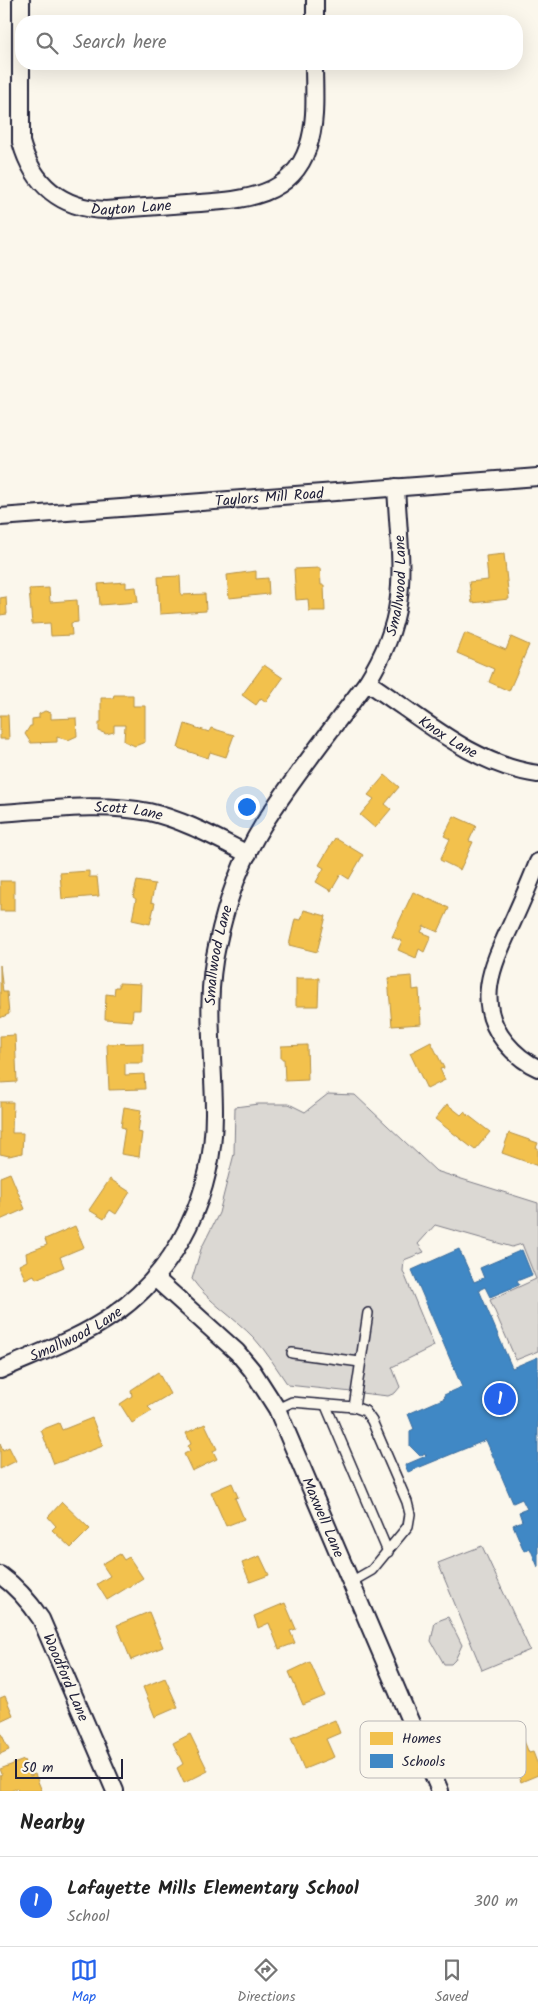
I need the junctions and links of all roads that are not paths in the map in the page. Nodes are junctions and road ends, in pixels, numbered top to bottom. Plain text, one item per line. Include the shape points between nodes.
1 (20, 0) edge
2 (315, 0) edge
3 (20, 15) edge
4 (315, 15) edge
5 (21, 70) edge
6 (314, 70) edge
7 (538, 477) edge
8 (396, 487) junction
9 (0, 516) edge
10 (367, 682) junction
11 (538, 774) edge
12 (0, 813) edge
13 (248, 854) junction
14 (538, 862) edge
15 (538, 1068) edge
16 (155, 1278) junction
17 (368, 1313) dead end
18 (292, 1353) dead end
19 (360, 1362) junction
20 (2, 1365) edge
21 (326, 1406) junction
22 (354, 1407) junction
23 (277, 1409) junction
24 (388, 1552) junction
25 (0, 1575) edge
26 (351, 1582) junction
27 (410, 1721) edge
28 (434, 1778) edge
29 (115, 1791) edge
30 (440, 1791) edge

1 - 3 street, Dayton Lane
2 - 4 street
5 - 6 street, Dayton Lane via 25,155 36,176 50,191 71,204 90,209 248,199 278,186 297,168 308,149 312,133
7 - 8 street, Taylors Mill Road
8 - 9 street, Taylors Mill Road
8 - 10 street, Smallwood Lane via 400,600 390,638
10 - 11 street, Knox Lane via 470,752
10 - 13 street, Smallwood Lane via 262,826
12 - 13 street, Scott Lane via 106,807 149,812 202,831
13 - 16 street, Smallwood Lane via 229,900 216,946 212,976 209,1013 214,1114 207,1176 190,1224
14 - 15 street via 491,969 488,985 497,1030 513,1052
16 - 20 street, Smallwood Lane via 113,1316 84,1333
16 - 23 street, Maxwell Lane via 237,1352
17 - 19 lane
18 - 19 lane
19 - 22 lane
21 - 22 lane
21 - 23 lane via 292,1402
21 - 24 lane
22 - 24 lane via 365,1411 372,1421 410,1514 408,1526
23 - 26 street, Maxwell Lane
24 - 26 lane via 372,1570
25 - 29 street, Woodford Lane via 28,1600 41,1619
26 - 27 street, Maxwell Lane
28 - 30 street, Maxwell Lane

